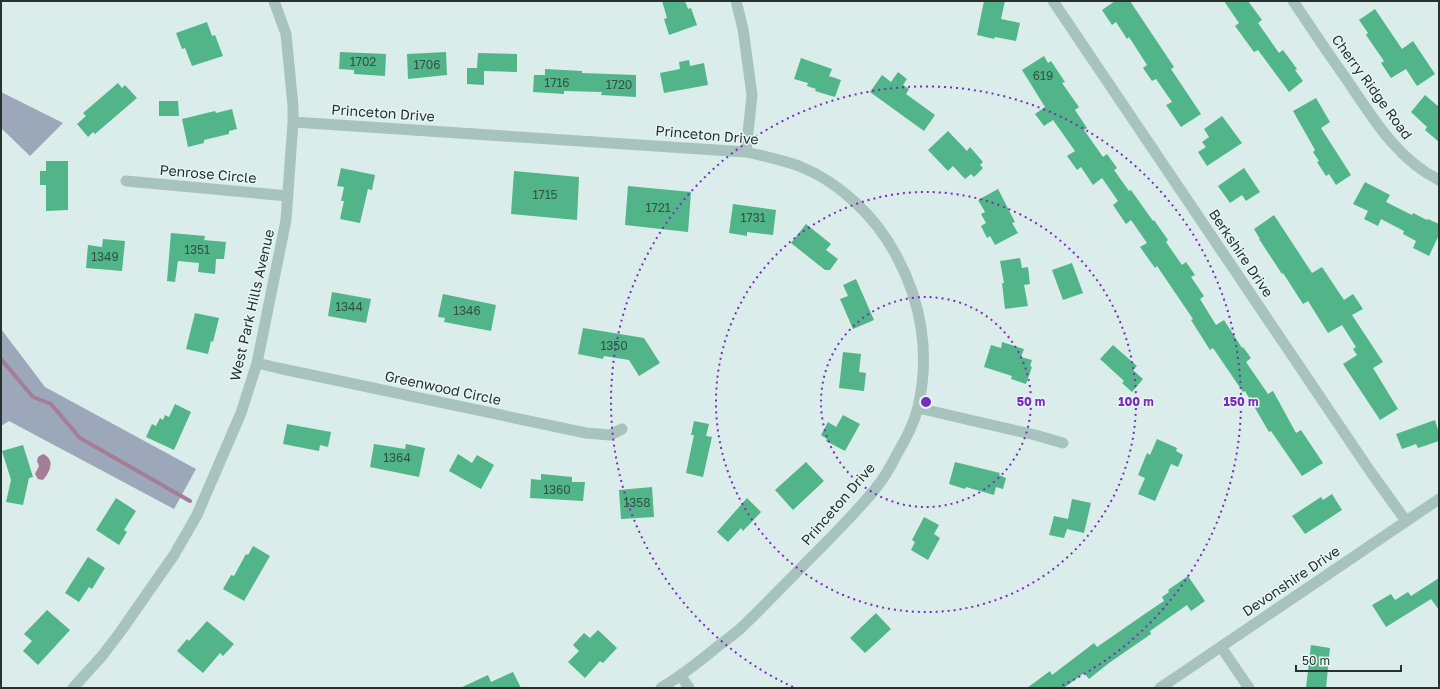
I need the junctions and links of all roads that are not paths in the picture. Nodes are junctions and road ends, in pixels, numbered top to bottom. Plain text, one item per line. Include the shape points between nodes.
1 (274, 1) edge
2 (736, 1) edge
3 (1053, 1) edge
4 (1293, 1) edge
5 (292, 122) junction
6 (746, 152) junction
7 (1439, 180) edge
8 (126, 181) dead end
9 (288, 196) junction
10 (257, 363) junction
11 (918, 408) junction
12 (622, 429) dead end
13 (1063, 443) dead end
14 (1439, 500) edge
15 (1406, 521) junction
16 (1221, 647) junction
17 (681, 676) junction
18 (73, 688) edge
19 (660, 688) edge
20 (689, 688) edge
21 (1160, 688) edge
22 (1249, 688) edge

1 - 5 street, West Park Hills Avenue via 286,34 293,106
2 - 6 street via 743,29 752,95
3 - 15 street, Berkshire Drive
4 - 7 street, Cherry Ridge Road via 1393,145 1408,160
5 - 6 street, Princeton Drive
5 - 9 street, West Park Hills Avenue
6 - 11 street, Princeton Drive via 772,157 801,167 839,188 860,207 892,246 910,284 921,327 924,372
8 - 9 street, Penrose Circle
9 - 10 street, West Park Hills Avenue via 286,220
10 - 12 street, Greenwood Circle via 586,433 610,435
10 - 18 street, West Park Hills Avenue via 241,413 197,515 174,555 121,631
11 - 13 street
11 - 17 street, Princeton Drive via 891,466 868,498 739,630
14 - 15 street, Devonshire Drive
15 - 16 street, Devonshire Drive
16 - 21 street, Devonshire Drive
16 - 22 street
17 - 19 street, Princeton Drive
17 - 20 street

